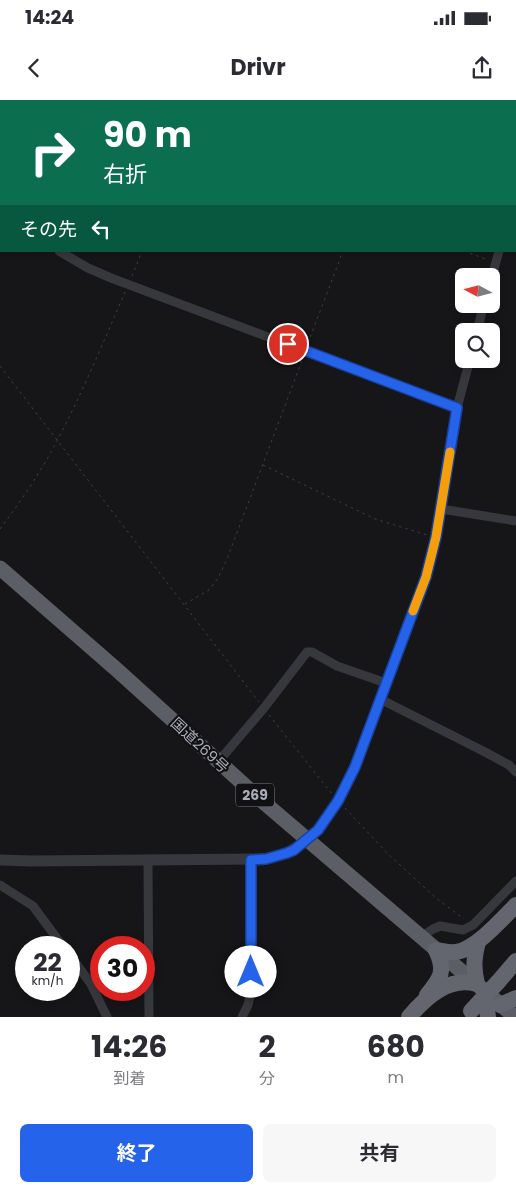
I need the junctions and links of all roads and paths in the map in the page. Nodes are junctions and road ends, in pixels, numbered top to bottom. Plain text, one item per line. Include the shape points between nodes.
1 (61, 252) edge
2 (142, 252) edge
3 (343, 252) edge
4 (467, 252) edge
5 (499, 252) edge
6 (496, 263) junction
7 (495, 268) edge
8 (129, 284) junction
9 (306, 350) junction
10 (0, 366) edge
11 (468, 368) edge
12 (457, 408) junction
13 (58, 440) junction
14 (262, 465) junction
15 (441, 509) junction
16 (516, 521) edge
17 (0, 529) edge
18 (436, 537) junction
19 (0, 568) edge
20 (184, 604) junction
21 (386, 683) junction
22 (380, 699) junction
23 (264, 708) junction
24 (218, 762) junction
25 (516, 772) edge
26 (338, 801) junction
27 (308, 840) junction
28 (0, 860) edge
29 (148, 860) junction
30 (251, 860) junction
31 (516, 881) edge
32 (0, 885) edge
33 (516, 906) edge
34 (473, 925) junction
35 (55, 936) edge
36 (421, 937) junction
37 (478, 942) junction
38 (436, 950) junction
39 (516, 962) edge
40 (80, 970) edge
41 (486, 985) junction
42 (516, 998) edge
43 (500, 1005) junction
44 (413, 1013) edge
45 (468, 1014) edge
46 (107, 1017) edge
47 (149, 1017) edge
48 (242, 1017) edge
49 (488, 1017) edge
50 (515, 1017) edge

1 - 8 street via 88,268
2 - 8 path
3 - 9 path
4 - 6 path
5 - 6 street
6 - 7 street
8 - 9 street
8 - 13 path
9 - 12 street
9 - 14 path
10 - 13 path
11 - 12 street
12 - 15 street
13 - 17 path
13 - 20 path
14 - 18 path via 375,519
14 - 20 path via 218,578 209,590
15 - 16 street
15 - 18 street
18 - 21 street via 426,577
19 - 24 highway, 国道269号 / 269
20 - 23 path
21 - 22 street
21 - 23 street via 307,652
22 - 25 street via 485,752
22 - 26 street via 355,767
23 - 24 street
23 - 26 path
24 - 27 highway, 国道269号 / 269
26 - 27 street
26 - 34 path via 388,854 436,898
27 - 30 street via 278,857
27 - 36 highway, 国道269号 / 269
28 - 29 street
29 - 30 street
29 - 47 street
30 - 48 street via 251,991
31 - 34 street
32 - 35 street via 33,906
33 - 37 highway
34 - 36 street via 464,930 440,926
36 - 38 highway, 国道269号 / 269
37 - 38 highway via 458,952
37 - 41 highway via 473,970
38 - 41 highway, 国道269号 / 269
38 - 44 highway via 442,973
39 - 41 highway
40 - 46 street
41 - 43 highway, 国道269号 / 269
41 - 44 highway via 460,981 451,984 432,994
41 - 45 highway, bridge
41 - 49 highway
42 - 43 highway
43 - 50 highway, 国道269号 / 269

